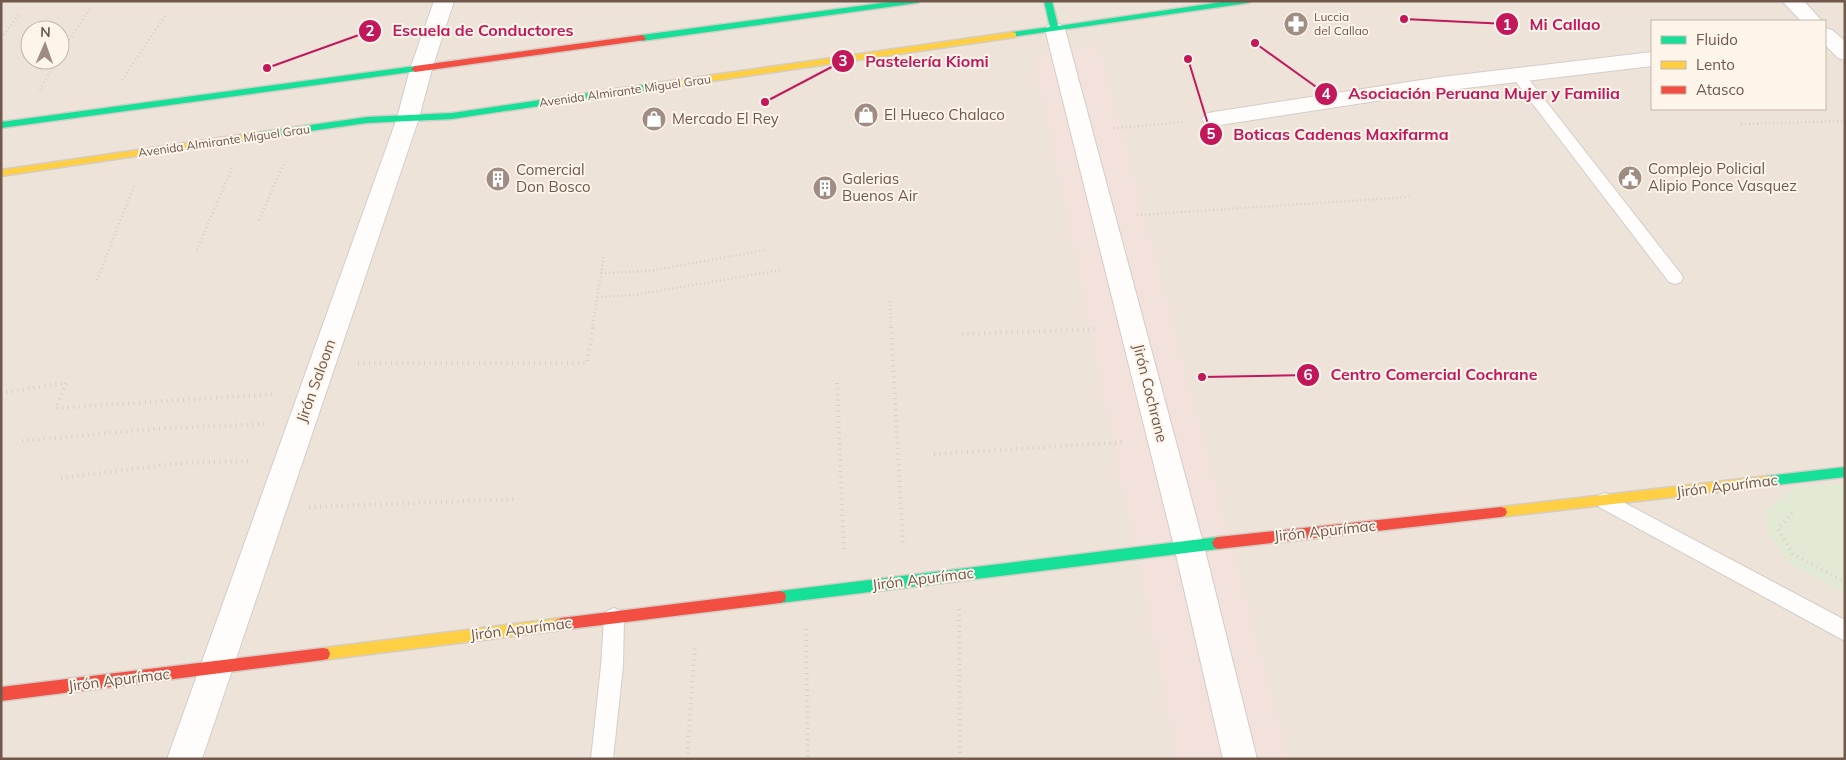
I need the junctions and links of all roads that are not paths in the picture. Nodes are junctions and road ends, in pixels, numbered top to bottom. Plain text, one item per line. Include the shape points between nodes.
1 (444, 1) edge
2 (917, 1) edge
3 (1048, 1) edge
4 (1248, 1) edge
5 (1792, 1) edge
6 (1811, 20) edge
7 (1055, 29) junction
8 (1831, 37) edge
9 (1845, 53) edge
10 (1651, 59) edge
11 (421, 69) junction
12 (1518, 75) junction
13 (408, 118) junction
14 (1213, 119) road end
15 (1, 125) edge
16 (1, 173) edge
17 (1675, 278) dead end
18 (1845, 472) edge
19 (1606, 501) junction
20 (1189, 546) junction
21 (614, 618) junction
22 (1845, 631) edge
23 (214, 668) junction
24 (1, 694) edge
25 (184, 759) edge
26 (602, 759) edge
27 (1240, 759) edge

1 - 11 street, Jirón Saloom
2 - 11 main road
3 - 7 main road
4 - 7 main road, Avenida Almirante Miguel Grau
5 - 6 street
7 - 13 main road, Avenida Almirante Miguel Grau via 452,116
7 - 20 street, Jirón Cochrane
8 - 9 street
10 - 12 street
11 - 13 street, Jirón Saloom
11 - 15 main road
12 - 14 street
12 - 17 lane
13 - 16 main road, Avenida Almirante Miguel Grau via 298,129
13 - 23 street, Jirón Saloom
18 - 19 main road, Jirón Apurímac
19 - 20 main road, Jirón Apurímac
19 - 22 lane
20 - 21 main road, Jirón Apurímac
20 - 27 street, Jirón Cochrane
21 - 23 main road, Jirón Apurímac
21 - 26 lane
23 - 24 main road, Jirón Apurímac
23 - 25 street, Jirón Saloom

